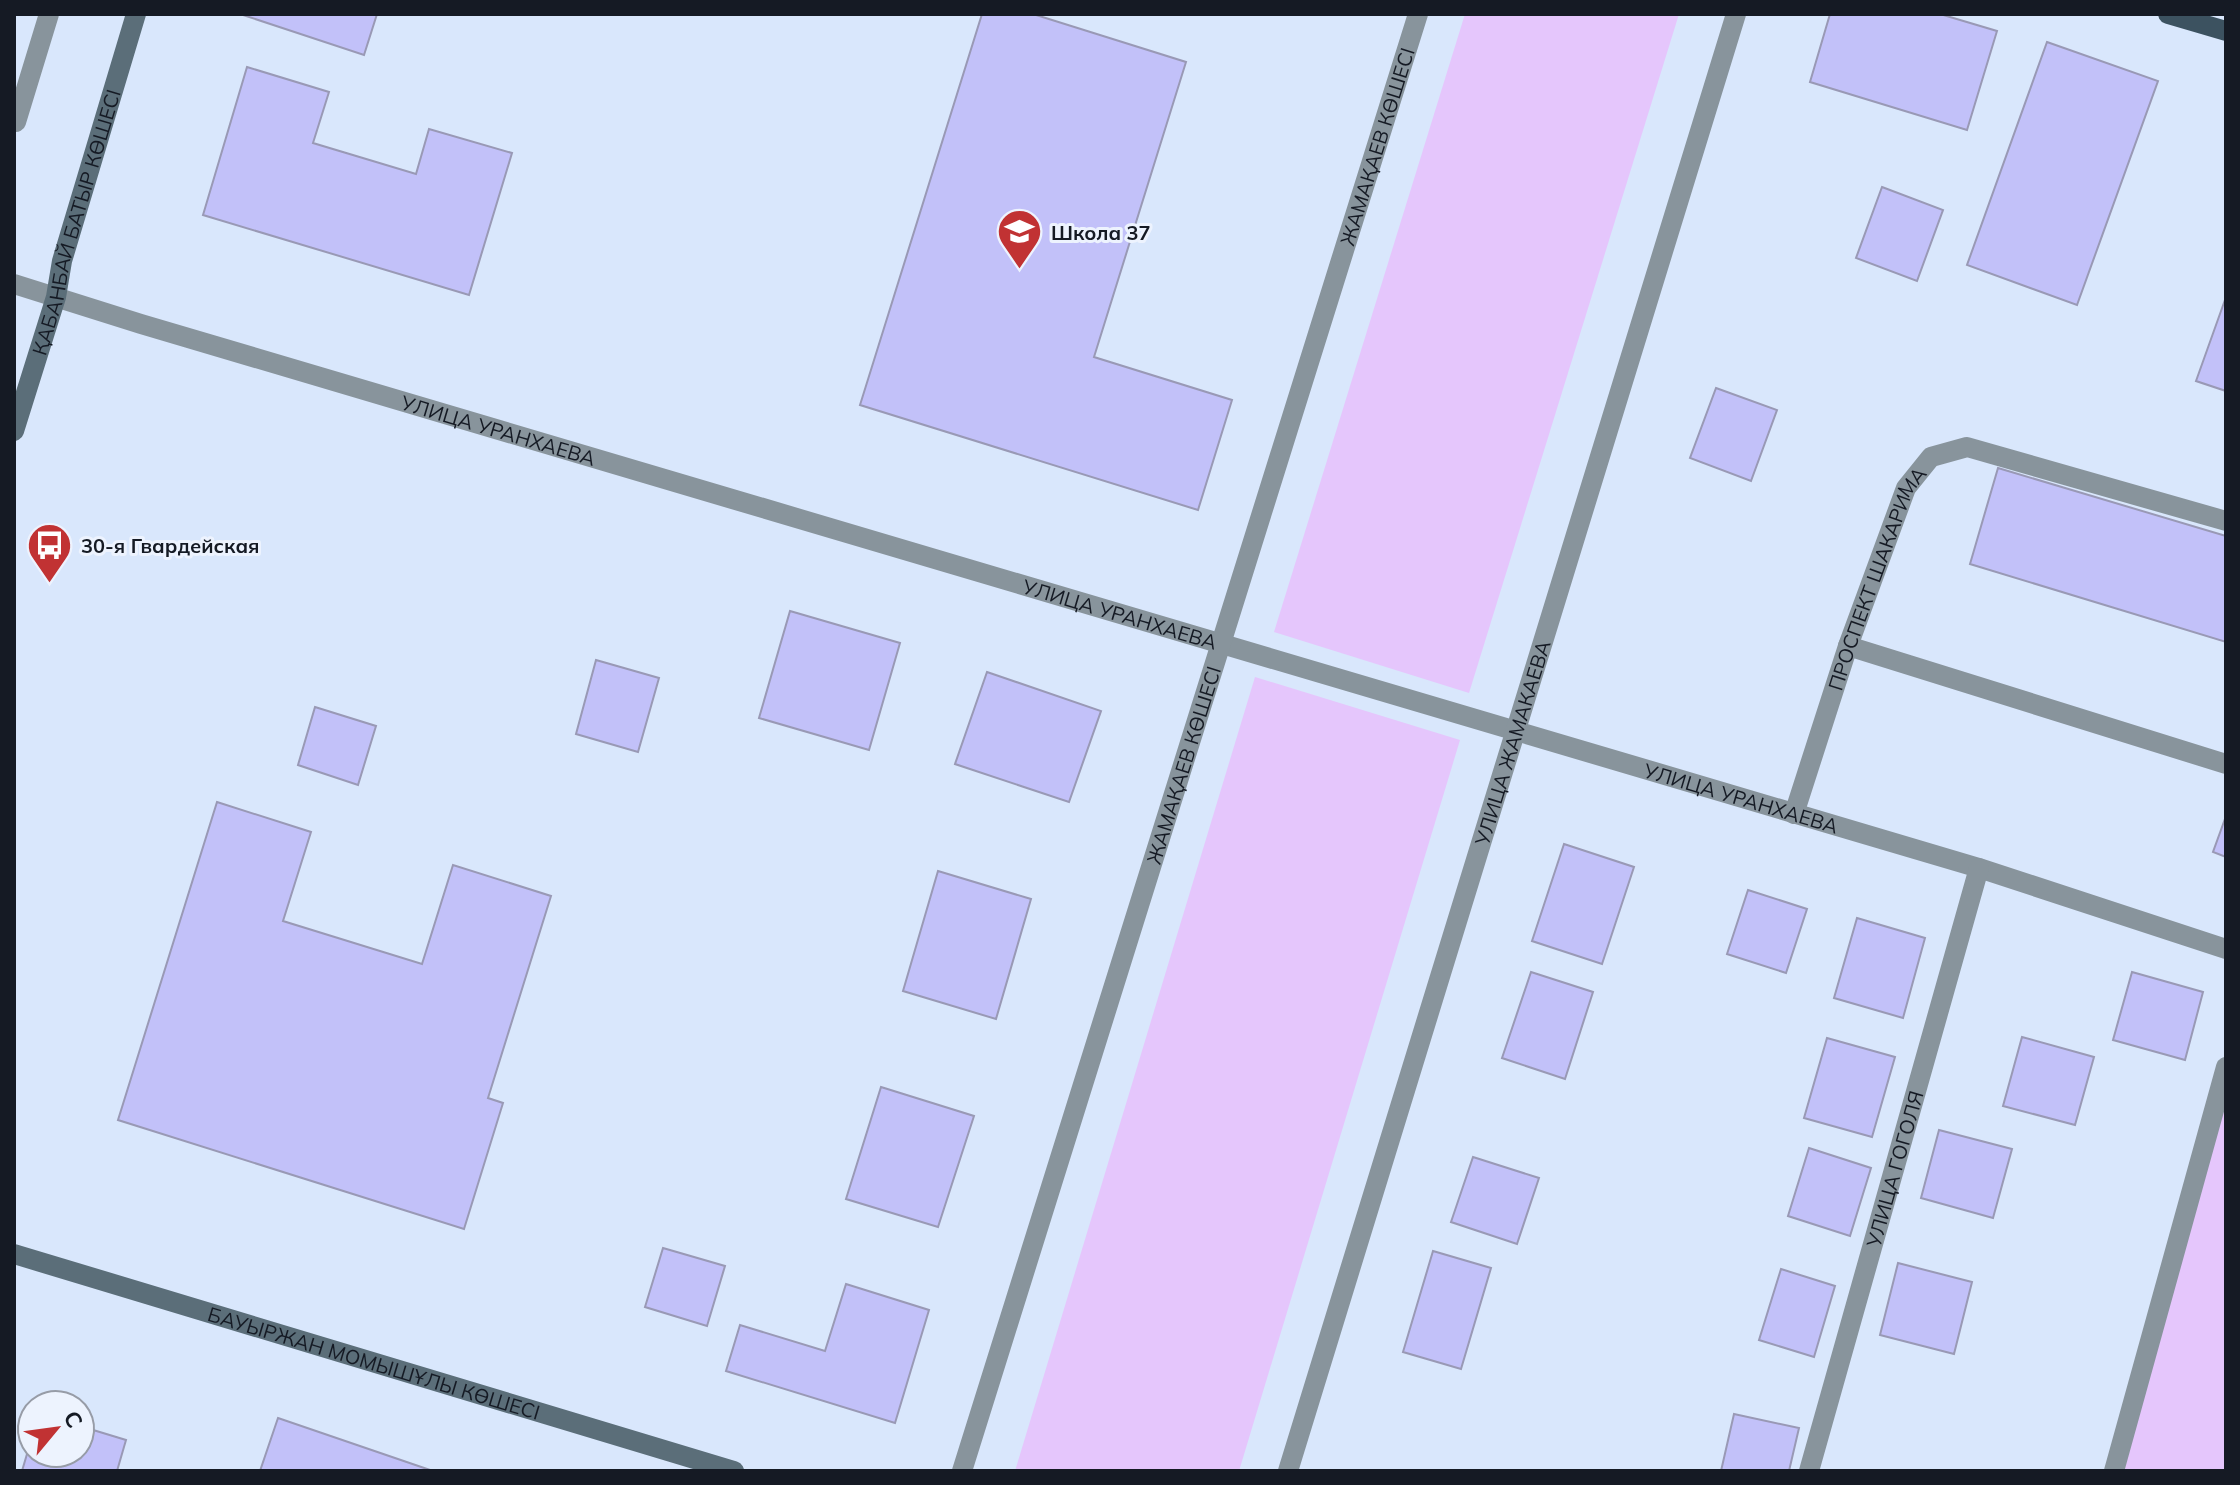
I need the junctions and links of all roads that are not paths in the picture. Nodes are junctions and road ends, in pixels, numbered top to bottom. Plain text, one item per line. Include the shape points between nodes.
1 (49, 14) edge
2 (136, 14) edge
3 (1418, 14) edge
4 (1736, 14) edge
5 (2179, 16) edge
6 (2226, 31) edge
7 (16, 122) edge
8 (14, 284) edge
9 (56, 297) junction
10 (14, 431) edge
11 (2226, 521) edge
12 (1221, 643) junction
13 (1848, 646) junction
14 (1515, 731) junction
15 (2226, 764) edge
16 (1794, 814) junction
17 (1979, 868) junction
18 (2226, 949) edge
19 (2226, 1067) edge
20 (14, 1254) edge
21 (734, 1471) edge
22 (962, 1471) edge
23 (1288, 1471) edge
24 (1809, 1471) edge
25 (2114, 1471) edge

1 - 7 street
2 - 9 street, ҚАБАНБАЙ БАТЫР КӨШЕСІ via 62,261
3 - 12 street, ЖАМАҚАЕВ КӨШЕСІ
4 - 14 street, УЛИЦА ЖАМАКАЕВА
5 - 6 main road
8 - 9 street, УЛИЦА УРАНХАЕВА
9 - 10 street, ҚАБАНБАЙ БАТЫР КӨШЕСІ
9 - 12 street, УЛИЦА УРАНХАЕВА
11 - 13 street, ПРОСПЕКТ ШАКАРИМА via 1967,447 1931,457 1906,488
12 - 14 street, УЛИЦА УРАНХАЕВА
12 - 22 street, ЖАМАҚАЕВ КӨШЕСІ
13 - 15 street
13 - 16 street, ПРОСПЕКТ ШАКАРИМА
14 - 16 street, УЛИЦА УРАНХАЕВА
14 - 23 street, УЛИЦА ЖАМАКАЕВА
16 - 17 street, УЛИЦА УРАНХАЕВА
17 - 18 street, УЛИЦА УРАНХАЕВА
17 - 24 street, УЛИЦА ГОГОЛЯ
19 - 25 street
20 - 21 street, БАУЫРЖАН МОМЫШҰЛЫ КӨШЕСІ

